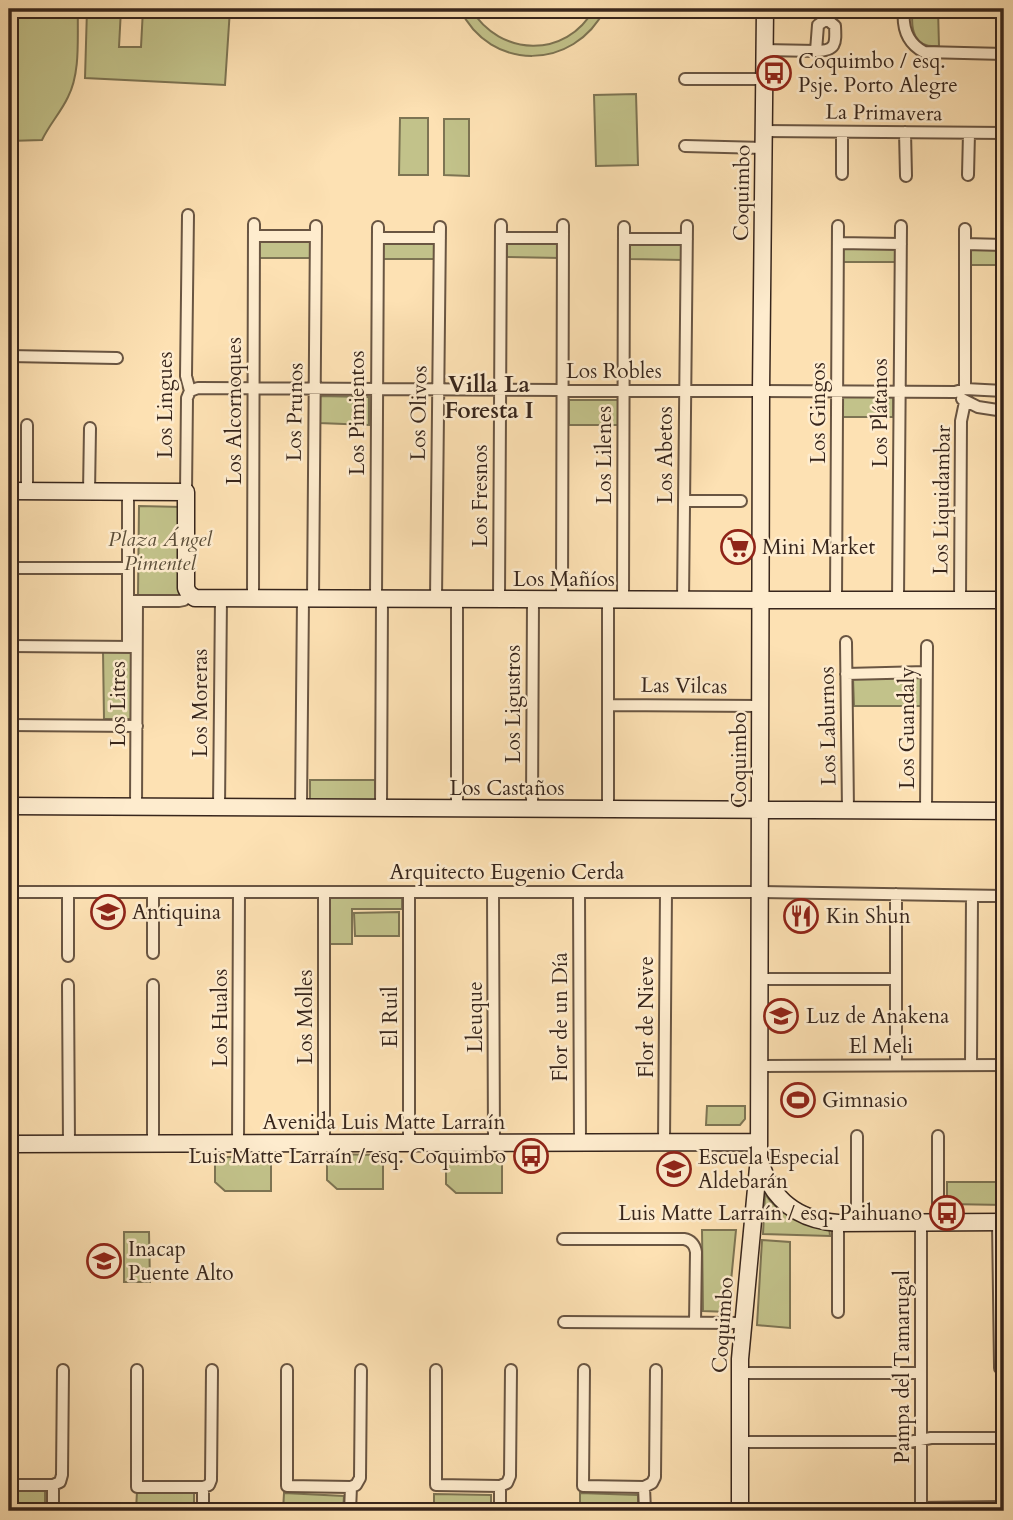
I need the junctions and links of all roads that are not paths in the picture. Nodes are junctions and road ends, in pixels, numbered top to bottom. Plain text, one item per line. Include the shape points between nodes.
1 (687, 9) edge
2 (765, 9) edge
3 (904, 9) edge
4 (764, 50) junction
5 (816, 51) dead end
6 (1004, 54) edge
7 (685, 79) dead end
8 (764, 79) junction
9 (842, 132) junction
10 (905, 132) junction
11 (969, 133) junction
12 (1004, 134) edge
13 (764, 139) junction
14 (685, 146) dead end
15 (842, 174) dead end
16 (968, 175) dead end
17 (906, 176) dead end
18 (188, 215) dead end
19 (254, 224) dead end
20 (501, 225) dead end
21 (563, 225) dead end
22 (687, 226) dead end
23 (838, 226) dead end
24 (901, 226) dead end
25 (624, 227) dead end
26 (965, 229) dead end
27 (440, 233) joint
28 (254, 236) junction
29 (501, 238) junction
30 (563, 238) junction
31 (624, 239) junction
32 (687, 239) junction
33 (838, 243) junction
34 (901, 244) junction
35 (965, 244) junction
36 (1004, 245) edge
37 (9, 356) edge
38 (117, 358) dead end
39 (254, 388) junction
40 (315, 388) junction
41 (377, 389) junction
42 (438, 389) junction
43 (500, 389) junction
44 (562, 390) junction
45 (624, 390) junction
46 (685, 390) junction
47 (190, 391) junction
48 (761, 391) junction
49 (837, 391) junction
50 (960, 391) junction
51 (1004, 391) edge
52 (900, 392) junction
53 (965, 402) junction
54 (1004, 411) edge
55 (27, 425) dead end
56 (90, 428) dead end
57 (9, 491) edge
58 (27, 491) junction
59 (89, 492) junction
60 (128, 492) junction
61 (186, 492) junction
62 (684, 501) junction
63 (741, 501) dead end
64 (9, 568) edge
65 (128, 568) junction
66 (189, 594) junction
67 (220, 598) junction
68 (253, 598) junction
69 (308, 598) junction
70 (379, 599) junction
71 (436, 599) junction
72 (457, 599) junction
73 (499, 599) junction
74 (533, 599) junction
75 (562, 600) junction
76 (615, 600) junction
77 (683, 600) junction
78 (760, 600) junction
79 (836, 600) junction
80 (898, 600) junction
81 (960, 600) junction
82 (1004, 600) edge
83 (132, 601) junction
84 (846, 642) dead end
85 (9, 646) edge
86 (927, 646) dead end
87 (132, 647) junction
88 (926, 672) junction
89 (846, 674) junction
90 (608, 705) junction
91 (760, 706) junction
92 (9, 725) edge
93 (137, 726) junction
94 (9, 806) edge
95 (136, 807) junction
96 (219, 807) junction
97 (301, 808) junction
98 (380, 808) junction
99 (457, 808) junction
100 (532, 809) junction
101 (608, 809) junction
102 (760, 810) junction
103 (848, 810) junction
104 (926, 811) junction
105 (1004, 811) edge
106 (324, 891) junction
107 (9, 892) edge
108 (68, 892) junction
109 (153, 892) junction
110 (239, 892) junction
111 (409, 892) junction
112 (494, 892) junction
113 (579, 892) junction
114 (666, 892) junction
115 (760, 892) junction
116 (896, 894) junction
117 (972, 896) junction
118 (1004, 896) edge
119 (153, 953) dead end
120 (68, 956) dead end
121 (759, 979) junction
122 (896, 979) junction
123 (68, 985) dead end
124 (153, 985) dead end
125 (896, 1065) junction
126 (971, 1065) junction
127 (1004, 1065) edge
128 (759, 1066) junction
129 (857, 1136) dead end
130 (938, 1136) dead end
131 (664, 1142) junction
132 (324, 1143) junction
133 (409, 1143) junction
134 (494, 1143) junction
135 (580, 1143) junction
136 (9, 1144) edge
137 (69, 1144) junction
138 (153, 1144) junction
139 (239, 1144) junction
140 (759, 1150) junction
141 (938, 1222) junction
142 (1001, 1222) edge
143 (838, 1223) junction
144 (857, 1223) junction
145 (921, 1223) junction
146 (563, 1239) dead end
147 (1002, 1301) edge
148 (838, 1312) dead end
149 (564, 1322) dead end
150 (695, 1323) junction
151 (743, 1323) junction
152 (63, 1370) dead end
153 (137, 1370) dead end
154 (212, 1370) dead end
155 (287, 1370) dead end
156 (361, 1370) dead end
157 (436, 1370) dead end
158 (511, 1370) dead end
159 (584, 1370) dead end
160 (656, 1370) dead end
161 (1003, 1372) edge
162 (740, 1373) junction
163 (921, 1373) junction
164 (1004, 1438) edge
165 (921, 1440) junction
166 (740, 1442) junction
167 (9, 1485) edge
168 (53, 1485) junction
169 (500, 1486) junction
170 (203, 1487) junction
171 (351, 1487) junction
172 (644, 1487) junction
173 (1004, 1507) edge
174 (920, 1509) edge
175 (53, 1511) edge
176 (203, 1511) edge
177 (351, 1511) edge
178 (500, 1511) edge
179 (645, 1511) edge
180 (740, 1511) edge

1 - 2 street
2 - 4 street, Coquimbo
3 - 6 street via 907,36 919,50
4 - 5 street
4 - 8 street, Coquimbo
7 - 8 street
8 - 13 street, Coquimbo
9 - 10 street, La Primavera
9 - 13 street, La Primavera
9 - 15 street
10 - 11 street, La Primavera
10 - 17 street
11 - 12 street, La Primavera
11 - 16 street
13 - 14 street, La Primavera
13 - 48 street, Coquimbo
18 - 47 street, Los Lingues via 186,376
19 - 28 street, Los Alcornoques
20 - 29 street, Los Fresnos
21 - 30 street
22 - 32 street, Los Abetos
23 - 33 street, Los Gingos
24 - 34 street, Los Plátanos
25 - 31 street, Los Lilenes
26 - 35 street
27 - 41 street, Los Pimientos via 378,233
27 - 42 street, Los Olivos
28 - 39 street, Los Alcornoques
28 - 40 street, Los Prunos via 316,231
29 - 30 street
29 - 43 street, Los Fresnos
30 - 44 street
31 - 32 street
31 - 45 street, Los Lilenes
32 - 46 street, Los Abetos
33 - 34 street
33 - 49 street, Los Gingos
34 - 52 street, Los Plátanos
35 - 36 street
35 - 50 street
37 - 38 street
39 - 40 street, Los Robles
39 - 47 street, Los Robles
39 - 68 street, Los Alcornoques
40 - 41 street, Los Robles
40 - 69 street, Los Prunos
41 - 42 street, Los Robles
41 - 70 street, Los Pimientos
42 - 43 street, Los Robles
42 - 71 street, Los Olivos
43 - 44 street, Los Robles
43 - 73 street, Los Fresnos
44 - 45 street, Los Robles
44 - 75 street
45 - 46 street, Los Robles
45 - 76 street, Los Lilenes
46 - 48 street, Los Robles
46 - 62 street, Los Abetos
47 - 61 street, Los Lingues
48 - 49 street, Los Robles
48 - 78 street, Coquimbo
49 - 52 street, Los Robles
49 - 79 street, Los Gingos
50 - 51 street, Los Robles
50 - 52 street, Los Robles
50 - 53 street
52 - 80 street, Los Plátanos
53 - 54 street
53 - 81 street, Los Liquidambar via 961,421
55 - 58 street
56 - 59 street
57 - 58 street
58 - 59 street
59 - 60 street
60 - 61 street
60 - 65 street, Los Litres
61 - 66 street, Los Lingues
62 - 63 street
62 - 77 street, Los Abetos
64 - 65 street
65 - 83 street, Los Litres
66 - 67 street, Los Mañíos
66 - 83 street, Los Mañíos via 179,601
67 - 68 street, Los Mañíos
67 - 96 street, Los Moreras
68 - 69 street, Los Mañíos
69 - 70 street, Los Mañíos
69 - 97 street, Los Prunos
70 - 71 street, Los Mañíos
70 - 98 street, Los Pimientos
71 - 72 street, Los Mañíos
72 - 73 street, Los Mañíos
72 - 99 street
73 - 74 street, Los Mañíos
74 - 75 street, Los Mañíos
74 - 100 street, Los Ligustros
75 - 76 street, Los Mañíos
76 - 77 street, Los Mañíos
76 - 90 street, Los Lilenes
77 - 78 street, Los Mañíos
78 - 79 street, Los Mañíos
78 - 91 street, Coquimbo
79 - 80 street, Los Mañíos
80 - 81 street, Los Mañíos
81 - 82 street, Los Mañíos
83 - 87 street, Los Litres
84 - 89 street, Los Laburnos
85 - 87 street
86 - 88 street, Los Guandaly
87 - 93 street, Los Litres
88 - 89 street
88 - 104 street, Los Guandaly
89 - 103 street, Los Laburnos
90 - 91 street, Las Vilcas
90 - 101 street, Los Lilenes
91 - 102 street, Coquimbo
92 - 93 street
93 - 95 street, Los Litres
94 - 95 street, Los Castaños
95 - 96 street, Los Castaños
96 - 97 street, Los Castaños
97 - 98 street, Los Castaños
98 - 99 street, Los Castaños
99 - 100 street, Los Castaños
100 - 101 street, Los Castaños
101 - 102 street, Los Castaños
102 - 103 street, Los Castaños
102 - 115 street, Coquimbo
103 - 104 street, Los Castaños
104 - 105 street, Los Castaños
106 - 110 street, Arquitecto Eugenio Cerda
106 - 111 street, Arquitecto Eugenio Cerda
106 - 132 street, Los Molles
107 - 108 street, Arquitecto Eugenio Cerda
108 - 109 street, Arquitecto Eugenio Cerda
108 - 120 street
109 - 110 street, Arquitecto Eugenio Cerda
109 - 119 street
110 - 139 street, Los Hualos
111 - 112 street, Arquitecto Eugenio Cerda
111 - 133 street, El Ruil
112 - 113 street, Arquitecto Eugenio Cerda
112 - 134 street, Lleuque
113 - 114 street, Arquitecto Eugenio Cerda
113 - 135 street, Flor de un Día
114 - 115 street, Arquitecto Eugenio Cerda
114 - 131 street, Flor de Nieve
115 - 116 street, Arquitecto Eugenio Cerda
115 - 121 street, Coquimbo
116 - 117 street, Arquitecto Eugenio Cerda
116 - 122 street
117 - 118 street, Arquitecto Eugenio Cerda
117 - 126 street
121 - 122 street
121 - 128 street, Coquimbo
122 - 125 street
123 - 137 street
124 - 138 street
125 - 126 street, El Meli
125 - 128 street, El Meli
126 - 127 street, El Meli
128 - 140 street, Coquimbo
129 - 144 street
130 - 141 street
131 - 135 street, Avenida Luis Matte Larraín
131 - 140 street, Avenida Luis Matte Larraín
132 - 133 street, Avenida Luis Matte Larraín
132 - 139 street, Avenida Luis Matte Larraín
133 - 134 street, Avenida Luis Matte Larraín
134 - 135 street, Avenida Luis Matte Larraín
136 - 137 street, Avenida Luis Matte Larraín
137 - 138 street, Avenida Luis Matte Larraín
138 - 139 street, Avenida Luis Matte Larraín
140 - 143 street via 771,1186 786,1204 807,1217
140 - 151 street, Coquimbo
141 - 142 street
141 - 145 street
142 - 147 street
143 - 144 street
143 - 148 street
144 - 145 street
145 - 163 street, Pampa del Tamarugal
146 - 150 street via 684,1239 692,1243
147 - 161 street
149 - 150 street
150 - 151 street
151 - 162 street, Coquimbo
152 - 168 street via 62,1475
153 - 170 street via 137,1487
154 - 170 street via 211,1480
155 - 171 street via 287,1486
156 - 171 street via 360,1478
157 - 169 street via 436,1485
158 - 169 street via 510,1476
159 - 172 street via 583,1486
160 - 172 street via 655,1477
162 - 163 street
162 - 166 street, Coquimbo
163 - 165 street, Pampa del Tamarugal
164 - 165 street
165 - 166 street
165 - 174 street, Pampa del Tamarugal
166 - 180 street, Coquimbo
167 - 168 street
168 - 175 street
169 - 178 street
170 - 176 street
171 - 177 street
172 - 179 street
173 - 174 street
174 - 180 street

